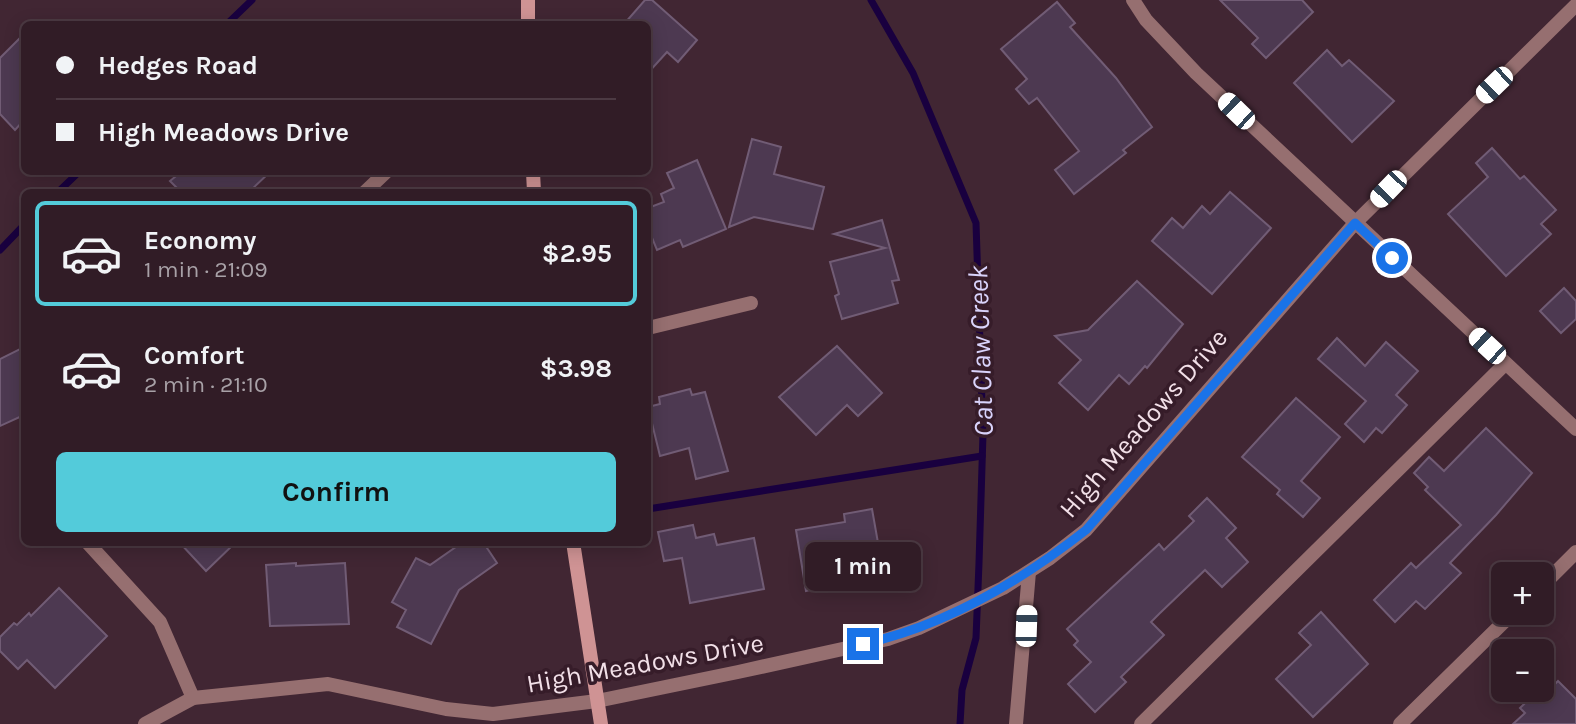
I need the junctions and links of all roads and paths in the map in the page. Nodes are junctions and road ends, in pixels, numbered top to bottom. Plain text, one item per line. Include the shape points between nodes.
1 (528, 0) edge
2 (1133, 0) edge
3 (1576, 5) edge
4 (528, 21) edge
5 (383, 175) edge
6 (368, 189) edge
7 (1355, 223) junction
8 (751, 303) dead end
9 (651, 327) edge
10 (1505, 364) junction
11 (1576, 429) edge
12 (90, 546) edge
13 (574, 546) edge
14 (1576, 552) edge
15 (1028, 572) junction
16 (1554, 574) edge
17 (1501, 625) edge
18 (193, 698) junction
19 (597, 701) junction
20 (145, 724) edge
21 (601, 724) edge
22 (1016, 724) edge
23 (1141, 724) edge
24 (1400, 724) edge

1 - 4 main road
2 - 7 street via 1196,73
3 - 7 street, High Meadows Drive
5 - 6 street
7 - 10 street
7 - 15 street, High Meadows Drive via 1086,530
8 - 9 street
10 - 11 street
10 - 23 street
12 - 18 street via 160,622
13 - 19 main road
14 - 16 street
15 - 19 street, High Meadows Drive via 1003,588 888,639
15 - 22 street
17 - 24 street
18 - 19 street, High Meadows Drive via 328,684 446,709 494,714
18 - 20 street, High Meadows Drive
19 - 21 main road

